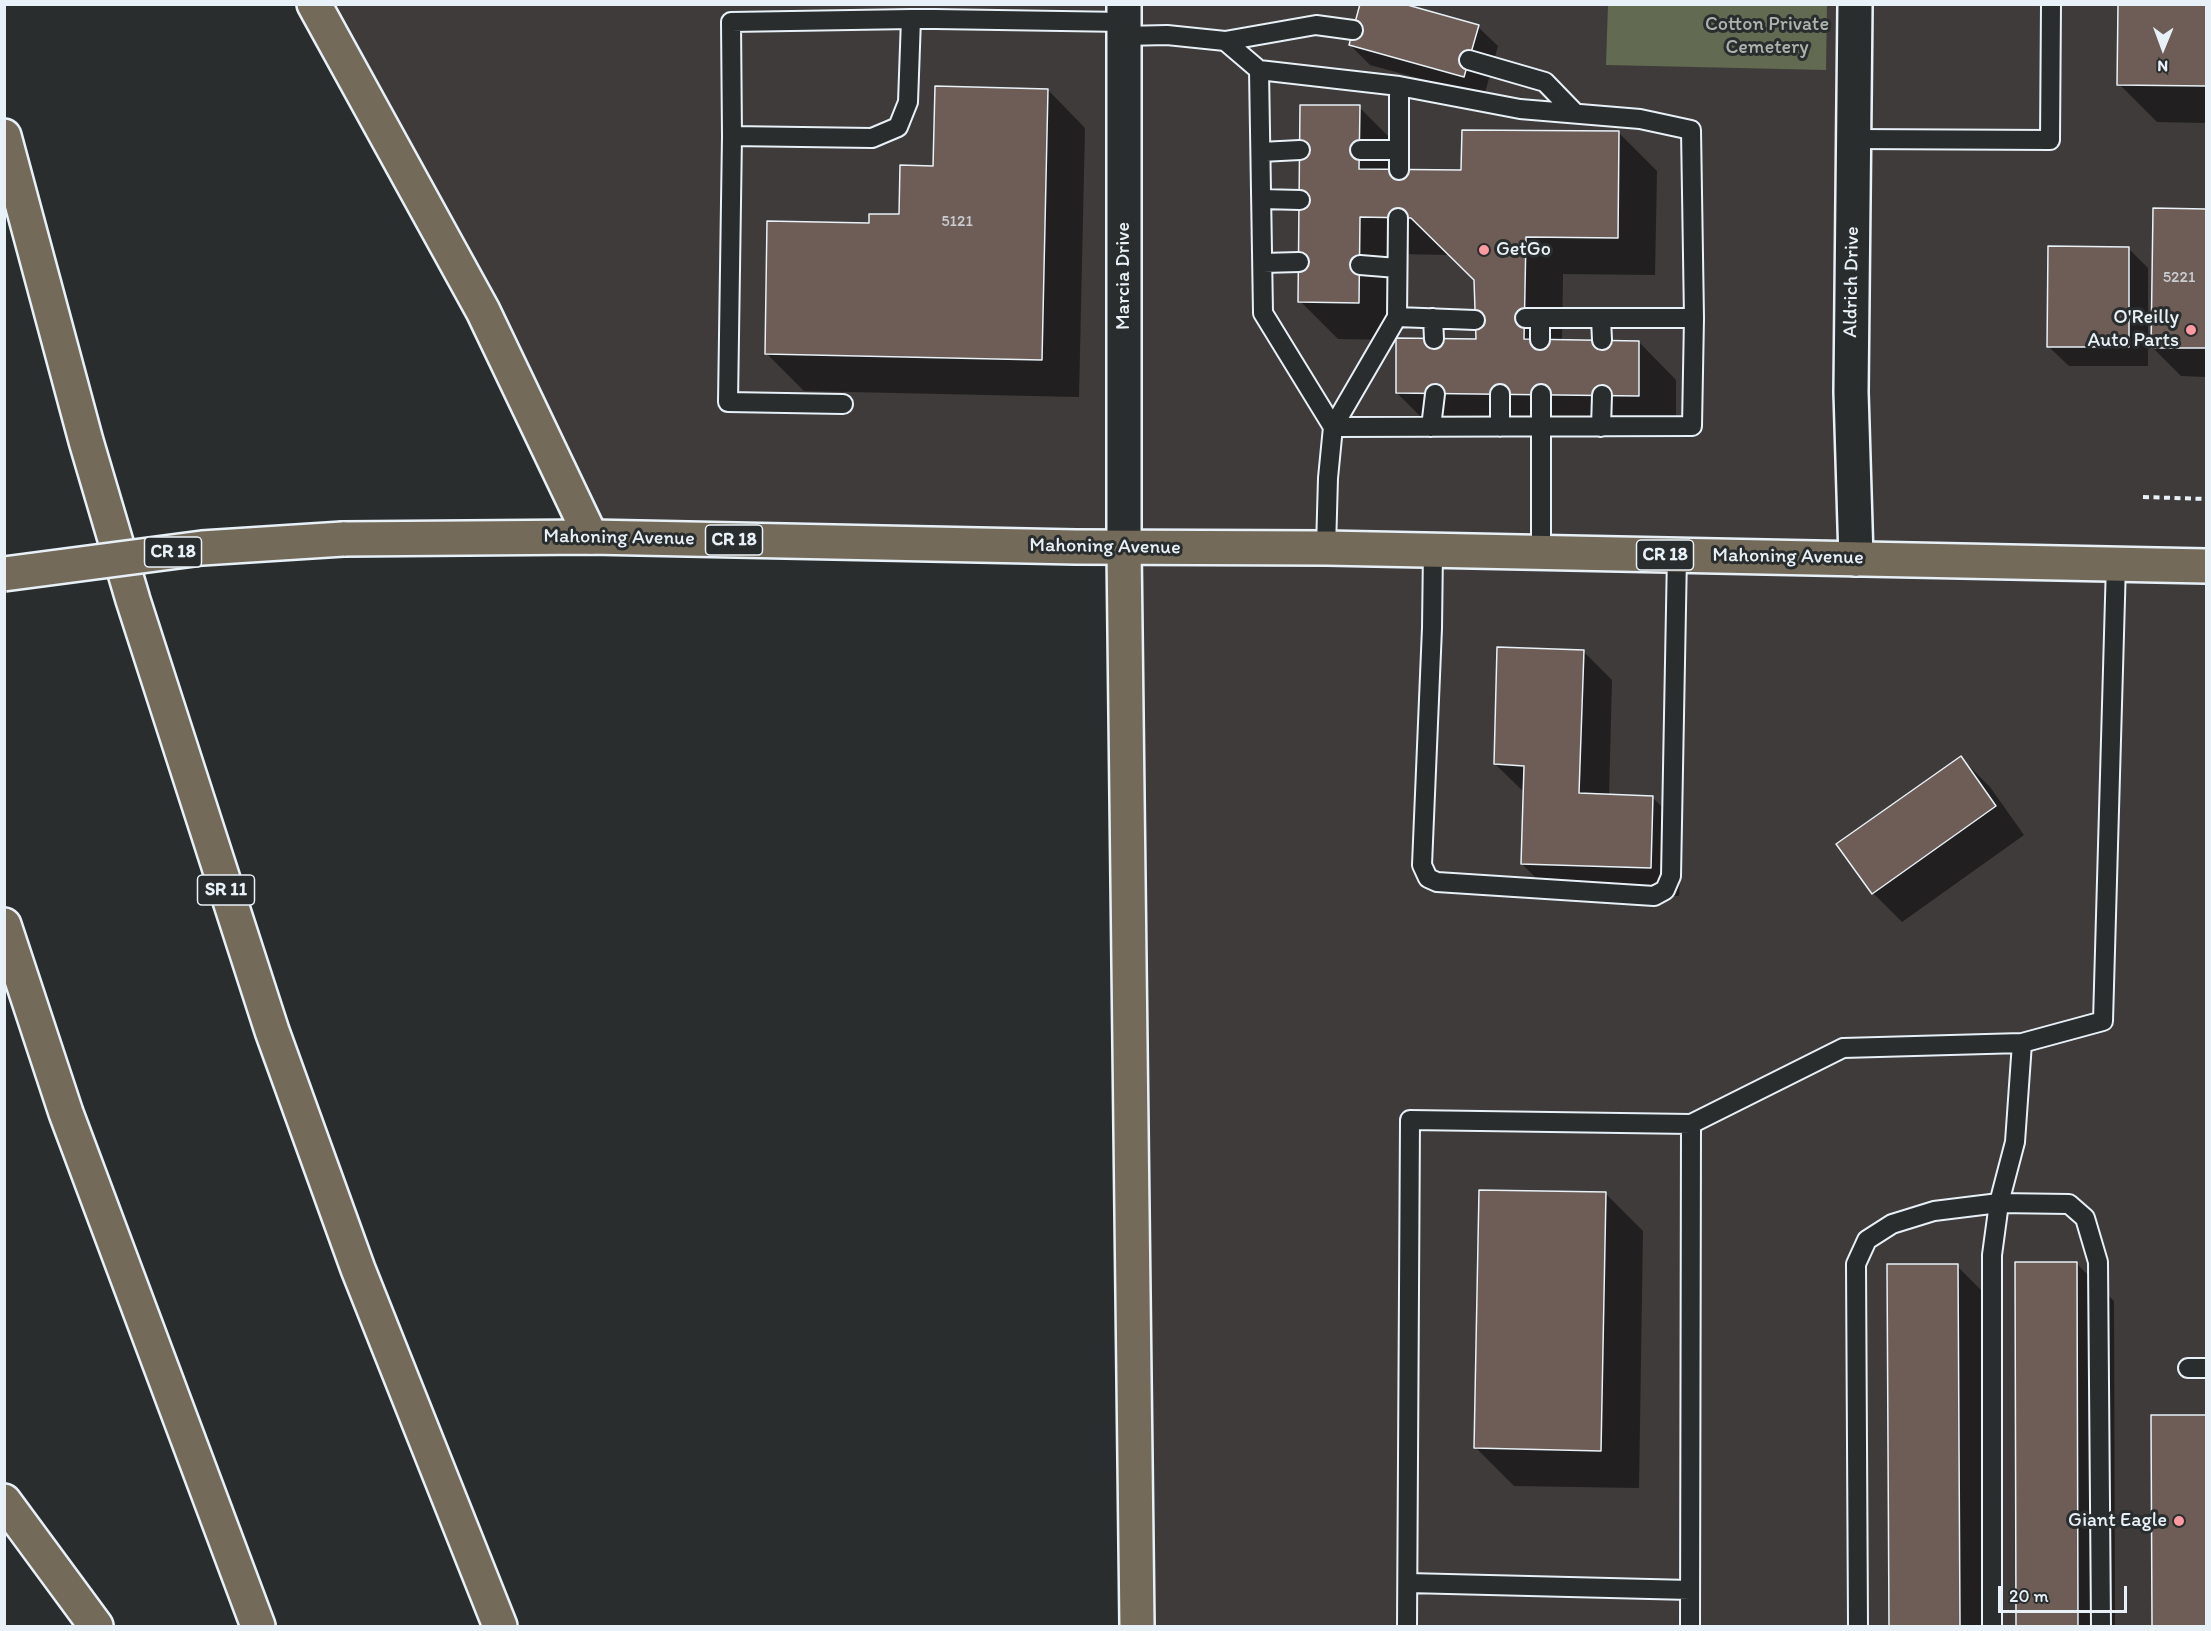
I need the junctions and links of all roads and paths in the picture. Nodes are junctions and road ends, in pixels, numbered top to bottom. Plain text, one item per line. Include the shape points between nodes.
1 (314, 4) edge
2 (1855, 4) edge
3 (2051, 4) edge
4 (1022, 12) edge
5 (911, 19) junction
6 (1124, 21) edge
7 (1353, 30) dead end
8 (1225, 41) junction
9 (1469, 60) dead end
10 (1259, 70) junction
11 (1400, 86) junction
12 (1575, 113) junction
13 (4, 135) edge
14 (732, 136) junction
15 (1854, 139) junction
16 (1300, 150) dead end
17 (1360, 150) dead end
18 (1398, 150) junction
19 (1261, 152) junction
20 (1399, 170) dead end
21 (1262, 199) junction
22 (1300, 200) dead end
23 (1398, 218) dead end
24 (1299, 262) dead end
25 (1263, 263) junction
26 (1360, 265) dead end
27 (1397, 267) junction
28 (1396, 317) junction
29 (1434, 318) junction
30 (1694, 318) junction
31 (1601, 319) junction
32 (1475, 320) dead end
33 (1434, 339) dead end
34 (1540, 340) dead end
35 (1602, 340) dead end
36 (1435, 394) dead end
37 (1500, 394) dead end
38 (1541, 394) dead end
39 (1602, 395) dead end
40 (843, 405) dead end
41 (1333, 427) junction
42 (1431, 427) junction
43 (1601, 427) junction
44 (1500, 428) junction
45 (1541, 428) junction
46 (2143, 497) dead end
47 (2206, 499) edge
48 (591, 537) junction
49 (1124, 548) junction
50 (1326, 548) junction
51 (1433, 550) junction
52 (1541, 553) junction
53 (1677, 555) junction
54 (1856, 559) junction
55 (2116, 564) junction
56 (2206, 566) edge
57 (4, 574) edge
58 (4, 925) edge
59 (2022, 1043) junction
60 (1691, 1124) junction
61 (1999, 1203) junction
62 (4, 1501) edge
63 (1408, 1583) junction
64 (1690, 1590) junction
65 (96, 1626) edge
66 (258, 1626) edge
67 (500, 1626) edge
68 (1137, 1626) edge
69 (1407, 1626) edge
70 (1689, 1626) edge
71 (1858, 1626) edge
72 (1992, 1626) edge
73 (2100, 1626) edge

1 - 48 main road via 483,311
2 - 15 street, Aldrich Drive
3 - 15 lane via 2050,140
4 - 5 lane
4 - 6 lane
5 - 14 lane via 908,102 898,127 872,138
5 - 14 lane via 731,22
6 - 8 lane via 1167,35
6 - 49 street, Marcia Drive
7 - 8 lane via 1316,25
8 - 10 lane
9 - 12 lane via 1545,82
10 - 11 lane
10 - 19 lane
11 - 12 lane via 1520,109
11 - 18 lane
12 - 30 lane via 1640,119 1691,130
13 - 67 main road, SR 11 via 86,441 272,1031 358,1269
14 - 40 lane via 728,402
15 - 54 street, Aldrich Drive via 1851,392
16 - 19 lane
17 - 18 lane
18 - 20 lane
19 - 21 lane
21 - 22 lane
21 - 25 lane
23 - 27 lane
24 - 25 lane
25 - 41 lane via 1263,313
26 - 27 lane
27 - 28 lane
28 - 29 lane
28 - 41 lane
29 - 32 lane
29 - 33 lane
30 - 31 lane
30 - 43 lane via 1692,426
31 - 34 lane via 1532,318
31 - 35 lane
36 - 42 lane
37 - 44 lane
38 - 45 lane
39 - 43 lane
41 - 42 lane
41 - 50 lane
42 - 44 lane
43 - 45 lane
44 - 45 lane
45 - 52 lane
46 - 47 path
48 - 49 main road, Mahoning Avenue / CR 18
48 - 57 main road, Mahoning Avenue / CR 18, bridge via 343,539 202,548
49 - 50 main road, Mahoning Avenue / CR 18
49 - 68 main road
50 - 51 main road, Mahoning Avenue / CR 18
51 - 52 main road, Mahoning Avenue / CR 18
51 - 53 lane via 1422,865 1428,878 1437,882 1654,896 1665,890 1671,876
52 - 53 main road, Mahoning Avenue / CR 18
53 - 54 main road, Mahoning Avenue / CR 18
54 - 55 main road, Mahoning Avenue / CR 18
55 - 56 main road, Mahoning Avenue / CR 18
55 - 59 lane via 2103,1021
58 - 66 main road via 66,1113
59 - 60 lane via 1843,1048
59 - 61 lane via 2015,1142
60 - 63 lane via 1410,1120
60 - 64 lane
61 - 71 lane via 1934,1211 1892,1224 1867,1240 1856,1264
61 - 72 lane via 1992,1255
61 - 73 lane via 2069,1204 2085,1218 2098,1262
62 - 65 main road
63 - 64 lane
63 - 69 lane
64 - 70 lane

